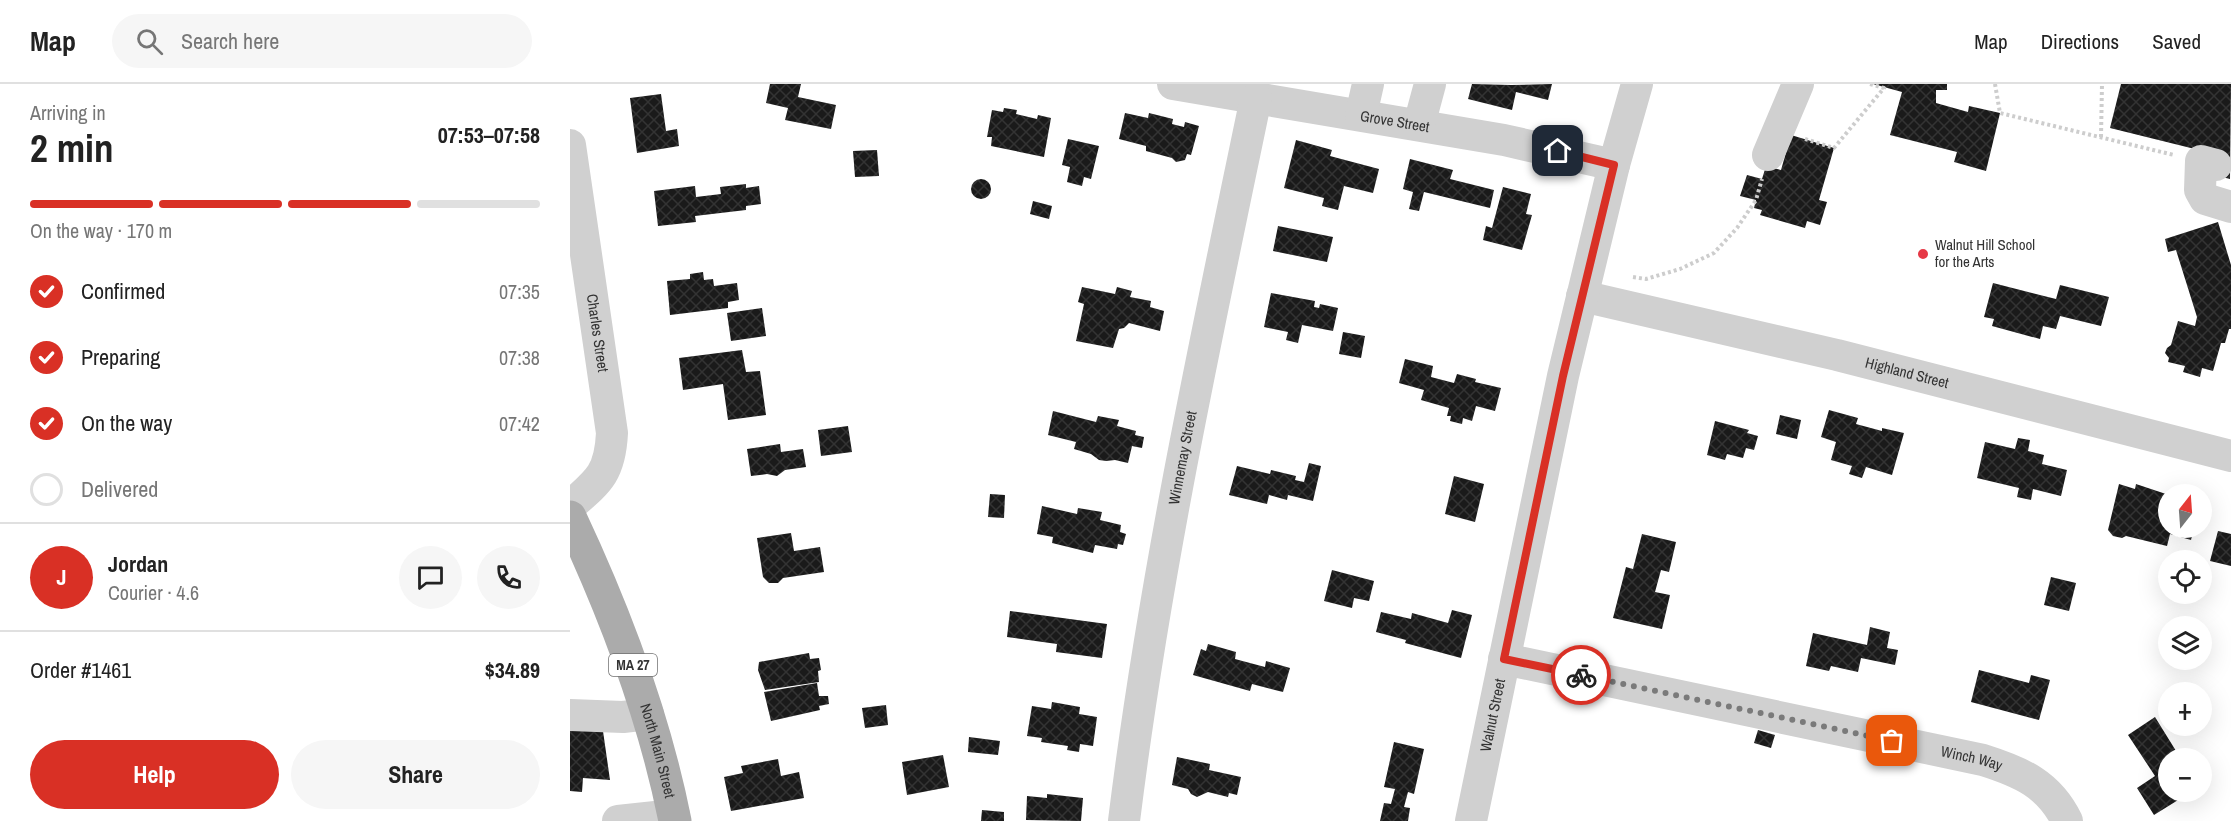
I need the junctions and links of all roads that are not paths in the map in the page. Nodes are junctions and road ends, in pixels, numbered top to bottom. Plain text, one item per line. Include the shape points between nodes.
1 (1173, 84) edge
2 (1368, 84) edge
3 (1430, 84) edge
4 (1637, 84) edge
5 (1798, 84) edge
6 (1218, 88) edge
7 (1256, 98) junction
8 (1361, 116) junction
9 (1419, 125) junction
10 (570, 146) edge
11 (1768, 155) road end
12 (2209, 163) road end
13 (1614, 165) junction
14 (2231, 207) edge
15 (1582, 296) junction
16 (2230, 449) edge
17 (570, 506) edge
18 (570, 517) edge
19 (1504, 659) junction
20 (648, 714) junction
21 (570, 715) edge
22 (675, 818) edge
23 (618, 821) edge
24 (1124, 821) edge
25 (1472, 821) edge
26 (2067, 821) edge

1 - 6 street, Grove Street
2 - 8 street
3 - 9 street
4 - 13 street, Walnut Street
5 - 11 street
6 - 7 street, Grove Street
7 - 8 street, Grove Street
7 - 24 street, Winnemay Street via 1162,570
8 - 9 street, Grove Street
9 - 13 street, Grove Street
10 - 17 street, Charles Street via 612,433 611,454 604,474
12 - 14 street via 2200,190 2205,199
13 - 15 street, Walnut Street
15 - 16 street, Highland Street
15 - 19 street, Walnut Street
18 - 20 main road, North Main Street / MA 27 via 611,606
19 - 25 street, Walnut Street
19 - 26 street, Winch Way via 1983,760 2039,784
20 - 21 street
20 - 22 main road, North Main Street / MA 27
22 - 23 street

